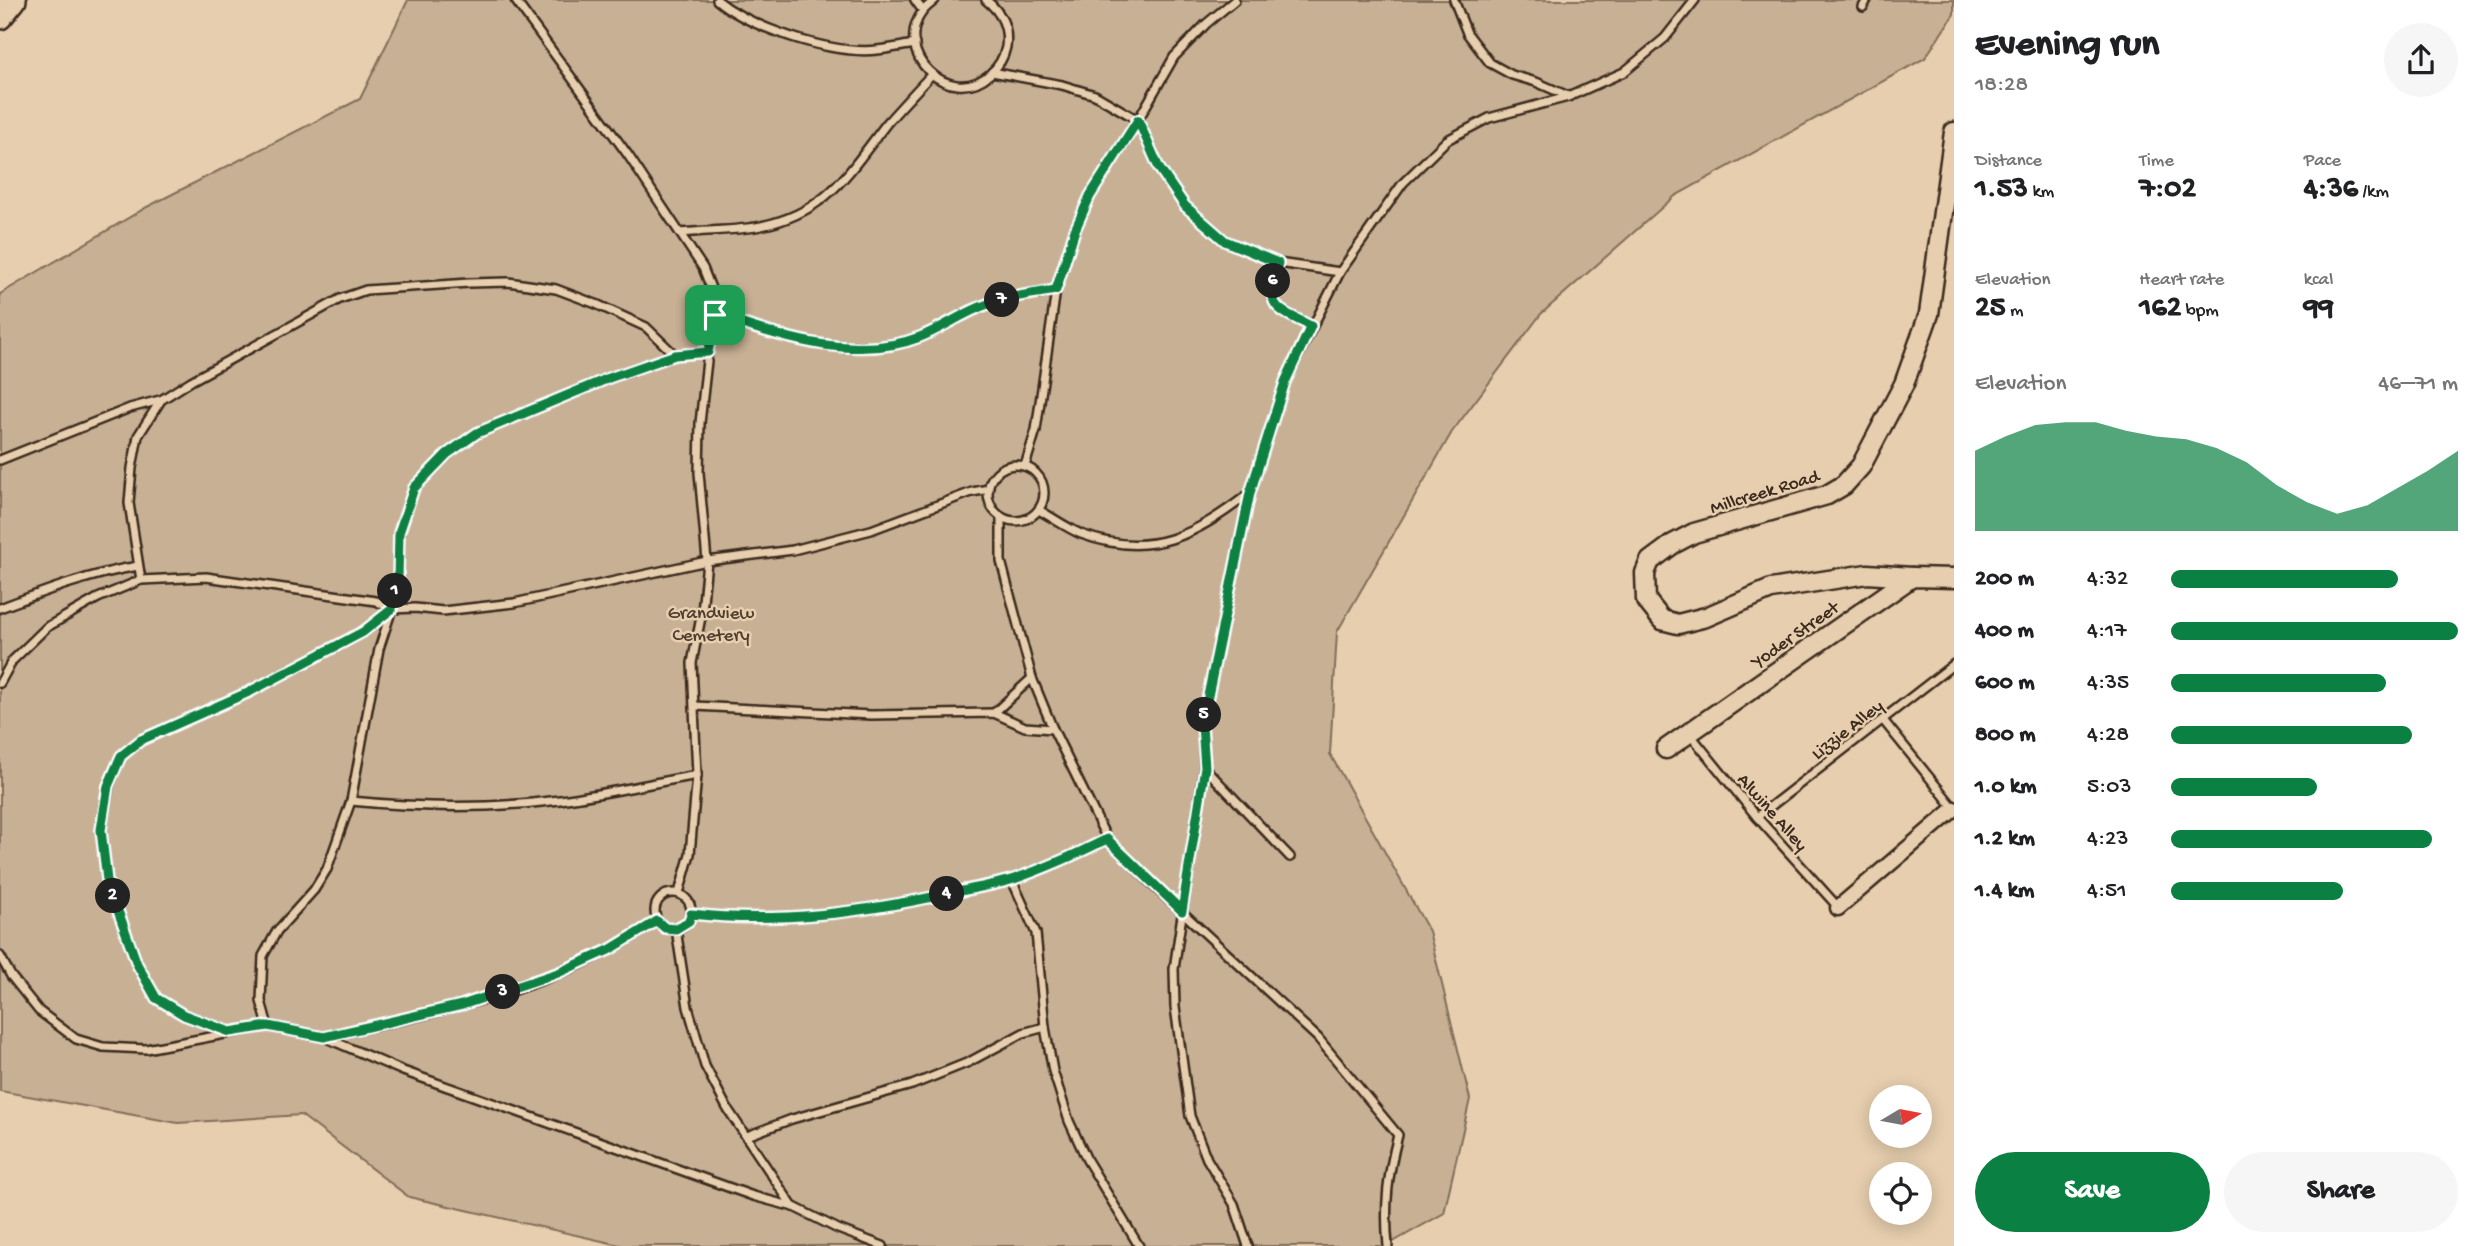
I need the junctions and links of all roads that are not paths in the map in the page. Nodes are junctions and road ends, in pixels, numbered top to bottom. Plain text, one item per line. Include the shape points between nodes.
1 (14, 0) edge
2 (516, 0) edge
3 (717, 0) edge
4 (915, 0) edge
5 (935, 0) edge
6 (986, 0) edge
7 (1235, 0) edge
8 (1454, 0) edge
9 (1695, 0) edge
10 (923, 11) junction
11 (0, 17) edge
12 (915, 44) junction
13 (992, 72) junction
14 (931, 75) junction
15 (1568, 97) junction
16 (1138, 120) junction
17 (1954, 132) edge
18 (680, 233) junction
19 (1278, 263) junction
20 (1340, 272) junction
21 (1056, 290) junction
22 (715, 315) junction
23 (1311, 326) junction
24 (708, 352) junction
25 (675, 355) junction
26 (161, 400) junction
27 (0, 460) edge
28 (1025, 466) junction
29 (989, 489) junction
30 (1250, 493) junction
31 (1039, 510) junction
32 (1001, 517) junction
33 (707, 561) junction
34 (138, 566) junction
35 (1912, 577) junction
36 (1954, 578) edge
37 (141, 580) junction
38 (0, 608) edge
39 (392, 609) junction
40 (1954, 664) edge
41 (1032, 678) junction
42 (0, 683) edge
43 (695, 705) junction
44 (994, 713) junction
45 (1883, 720) junction
46 (1053, 729) junction
47 (1688, 732) junction
48 (1666, 749) dead end
49 (1205, 767) junction
50 (697, 775) junction
51 (351, 801) junction
52 (1954, 808) edge
53 (1757, 817) junction
54 (1107, 839) junction
55 (1290, 857) dead end
56 (1012, 880) junction
57 (679, 893) junction
58 (1838, 908) joint
59 (1182, 911) junction
60 (691, 914) junction
61 (657, 921) junction
62 (676, 929) junction
63 (0, 957) edge
64 (268, 1026) junction
65 (1045, 1027) junction
66 (230, 1032) junction
67 (324, 1037) junction
68 (747, 1136) junction
69 (794, 1207) junction
70 (883, 1246) edge
71 (1139, 1246) edge
72 (1248, 1246) edge
73 (1388, 1246) edge

1 - 11 main road
2 - 18 lane
3 - 12 lane via 731,12 787,36 834,47 874,51
4 - 10 lane
5 - 10 lane
6 - 13 lane via 1004,20 1007,36 1005,51
7 - 16 lane via 1174,57
8 - 15 lane via 1467,33 1490,63
9 - 15 lane via 1665,38 1624,72
10 - 12 lane via 916,24
12 - 14 lane via 919,60
13 - 14 lane via 974,83 958,85
13 - 16 lane via 1095,95
14 - 18 lane via 843,182 819,202 789,218 759,226
15 - 20 lane via 1489,118 1447,140 1403,183
16 - 19 lane via 1159,168 1185,206 1225,241
16 - 21 lane via 1090,196
17 - 35 street, Millcreek Road via 1929,314 1904,384 1861,466 1827,495 1694,533 1673,544 1650,561 1644,584 1655,613 1678,624 1772,589 1867,575
18 - 22 lane via 703,268
19 - 20 lane
19 - 23 lane via 1271,293 1274,304
20 - 23 lane
21 - 22 lane via 988,303 919,338 883,346 809,343
21 - 28 lane via 1036,430
22 - 24 lane
23 - 30 lane via 1285,382
24 - 25 lane
24 - 33 lane via 699,473
25 - 26 lane via 646,327 556,289 508,282 366,290 340,299
25 - 39 lane via 477,433 447,454 414,488 399,533
26 - 27 lane
26 - 34 lane via 138,436 132,468 129,503
28 - 29 lane via 1002,469
28 - 31 lane via 1037,473 1043,485
29 - 32 lane via 991,505
29 - 33 lane via 871,530 793,550
30 - 31 lane via 1206,524 1167,542 1145,545 1117,545 1079,533
30 - 49 lane via 1202,725
31 - 32 lane via 1028,519
32 - 41 lane via 1001,561
33 - 39 lane via 514,603 443,611
33 - 43 lane via 692,663
34 - 37 lane
34 - 38 lane via 116,569
35 - 36 street
35 - 47 street, Yoder Street
37 - 39 lane via 206,577 376,601
37 - 42 lane via 47,627 12,661
39 - 51 lane via 379,649
39 - 66 lane via 363,632 249,692 141,740 121,756 108,786 101,830 107,880 137,964 156,998 184,1015
40 - 45 lane, Lizzie Alley
41 - 44 lane
41 - 46 lane
43 - 44 lane via 871,715
43 - 50 lane
44 - 46 lane via 1025,727
45 - 52 lane
45 - 53 lane, Lizzie Alley
46 - 54 lane
47 - 48 street, Yoder Street
47 - 53 lane, Alwine Alley
49 - 55 lane
49 - 59 lane
50 - 51 lane via 562,800 500,806 410,807
50 - 57 lane via 690,854
51 - 64 lane via 327,869 277,931 263,956 261,1001
52 - 58 street
53 - 58 lane, Alwine Alley
54 - 56 lane
54 - 59 lane
56 - 60 lane via 816,915 759,919
56 - 65 lane via 1036,933
57 - 60 lane via 691,905
57 - 61 lane via 658,899
59 - 72 lane via 1174,969 1175,1007 1190,1116 1207,1159 1234,1204
59 - 73 lane via 1318,1038 1398,1135 1388,1177
60 - 62 lane via 689,921
61 - 62 lane
61 - 67 lane via 611,949 532,982 462,1005
62 - 68 lane via 688,1007 705,1066
63 - 66 lane via 40,1012 76,1039 103,1047 146,1049
64 - 66 lane
64 - 67 lane
65 - 68 lane via 912,1085
65 - 71 lane via 1069,1121
67 - 69 lane via 403,1071
68 - 69 lane
69 - 70 lane

